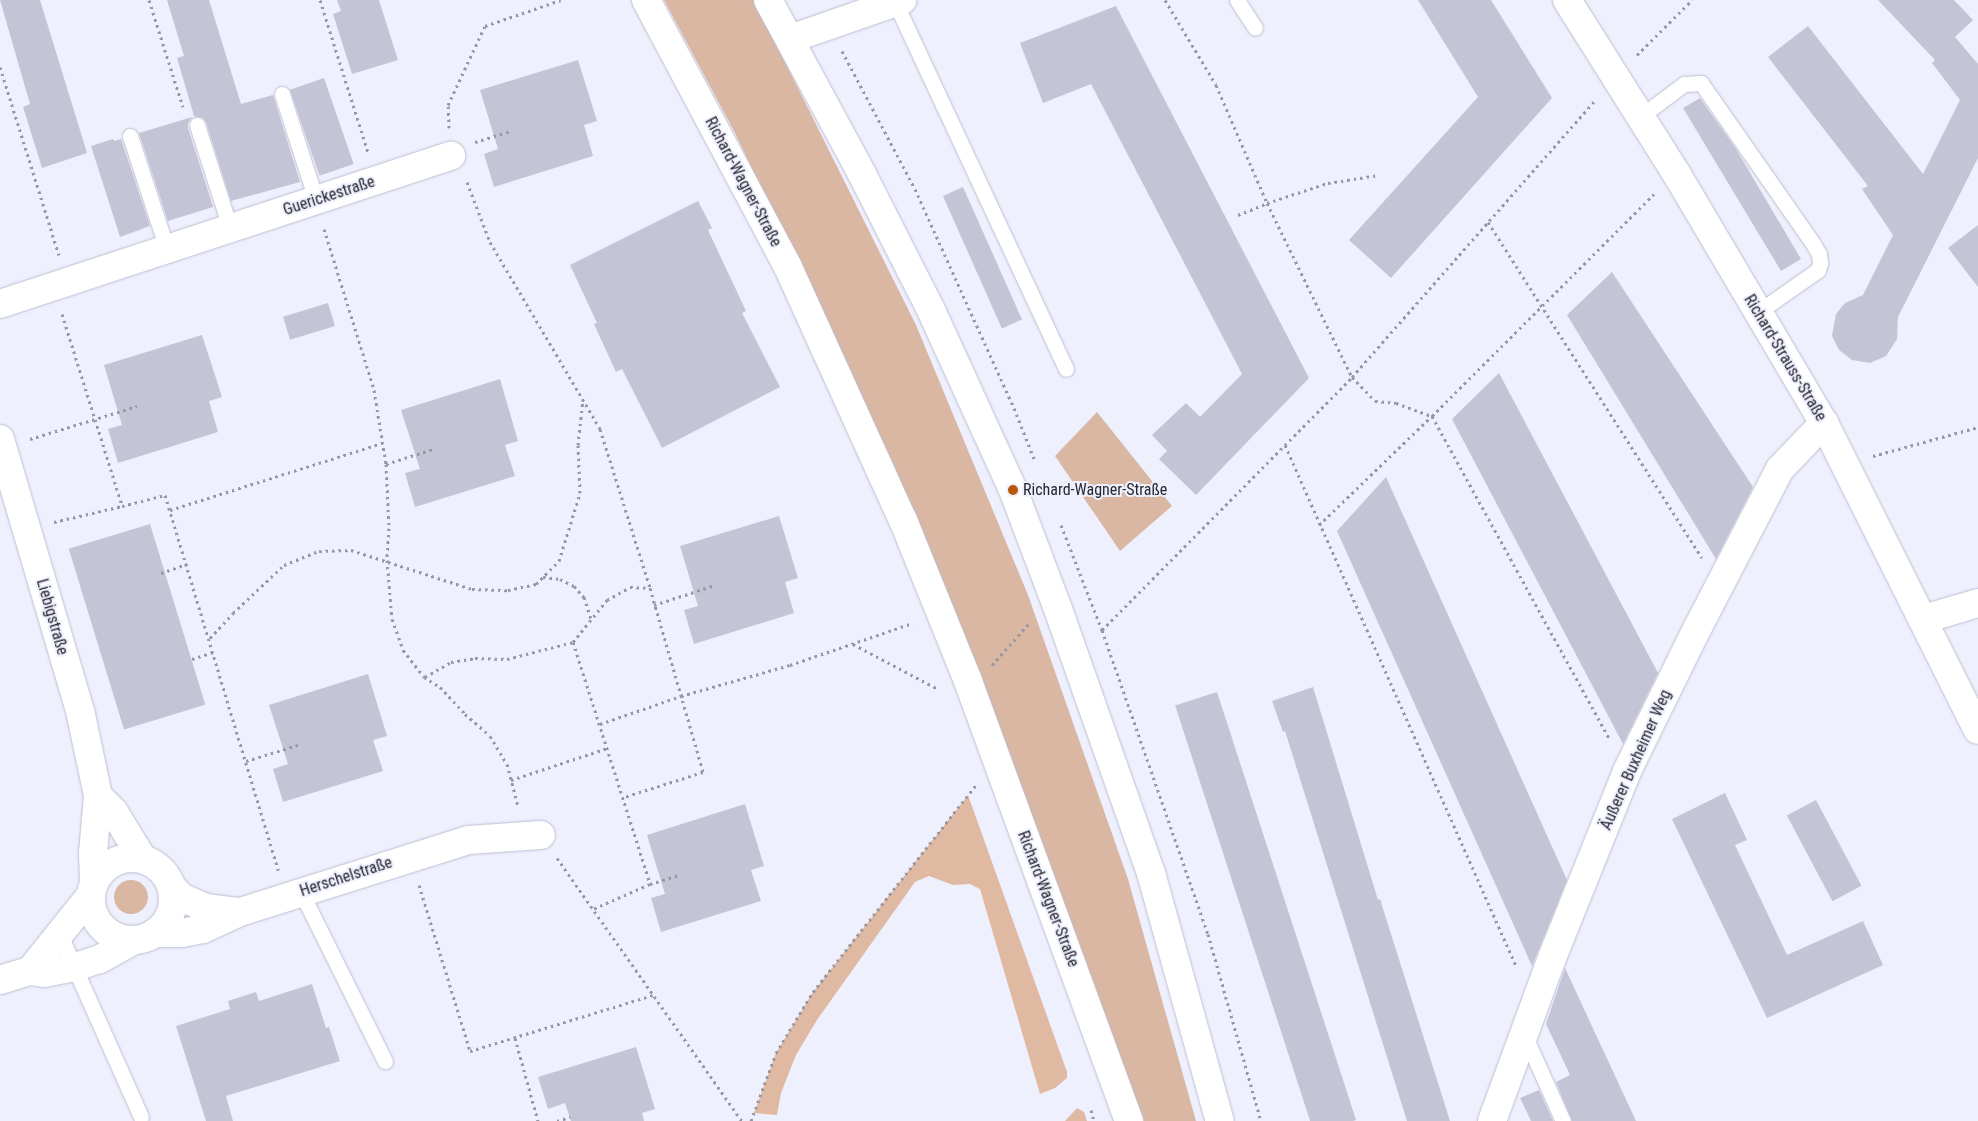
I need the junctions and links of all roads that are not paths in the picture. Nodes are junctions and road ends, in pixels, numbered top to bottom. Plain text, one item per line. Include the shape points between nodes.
1 (646, 0) edge
2 (768, 0) edge
3 (1237, 0) edge
4 (1567, 0) edge
5 (897, 1) edge
6 (1255, 28) dead end
7 (790, 39) junction
8 (282, 94) dead end
9 (1640, 116) junction
10 (196, 125) road end
11 (130, 136) dead end
12 (451, 156) road end
13 (316, 200) junction
14 (230, 228) junction
15 (167, 249) junction
16 (0, 304) edge
17 (1758, 312) junction
18 (1066, 369) dead end
19 (1824, 423) junction
20 (1, 444) edge
21 (1978, 603) edge
22 (1924, 619) junction
23 (1978, 730) edge
24 (98, 796) junction
25 (532, 836) road end
26 (142, 858) junction
27 (172, 887) junction
28 (92, 889) junction
29 (293, 895) junction
30 (240, 912) junction
31 (60, 936) junction
32 (144, 937) junction
33 (75, 967) junction
34 (30, 971) junction
35 (0, 980) edge
36 (1524, 1034) junction
37 (385, 1061) dead end
38 (141, 1117) dead end
39 (1129, 1121) edge
40 (1220, 1121) edge
41 (1492, 1121) edge
42 (1563, 1121) edge

1 - 39 street, Richard-Wagner-Straße via 788,267 903,520 968,680
2 - 7 street
3 - 6 lane
4 - 9 street, Richard-Strauss-Straße
5 - 7 street
5 - 18 lane
7 - 40 street via 861,172 971,394 1013,490 1151,873
8 - 13 lane
9 - 17 street, Richard-Strauss-Straße
9 - 17 lane via 1684,84 1701,82 1812,242 1819,254 1818,270
10 - 14 lane
11 - 15 lane
12 - 13 street, Guerickestraße
13 - 14 street, Guerickestraße
14 - 15 street, Guerickestraße
15 - 16 street, Guerickestraße
17 - 19 street, Richard-Strauss-Straße
19 - 22 street, Richard-Strauss-Straße
19 - 36 street, Äußerer Buxheimer Weg via 1780,469 1627,771
20 - 24 street, Liebigstraße via 82,715
21 - 22 street
22 - 23 street, Richard-Strauss-Straße
24 - 26 street via 114,812
24 - 28 street, Liebigstraße
25 - 29 street, Herschelstraße via 469,840
26 - 27 street via 156,865
26 - 28 street via 115,861 107,866
27 - 30 street via 181,897 206,908
27 - 32 street, Herschelstraße via 173,908 164,926
28 - 31 street
28 - 32 street, Herschelstraße via 94,916 103,930 116,938
29 - 30 street, Herschelstraße
29 - 37 lane
30 - 32 street, Herschelstraße via 203,929
31 - 33 lane
31 - 34 street
32 - 33 street, Herschelstraße
33 - 34 street, Herschelstraße via 44,973
33 - 38 lane
34 - 35 street, Herschelstraße
36 - 41 street, Äußerer Buxheimer Weg
36 - 42 lane

